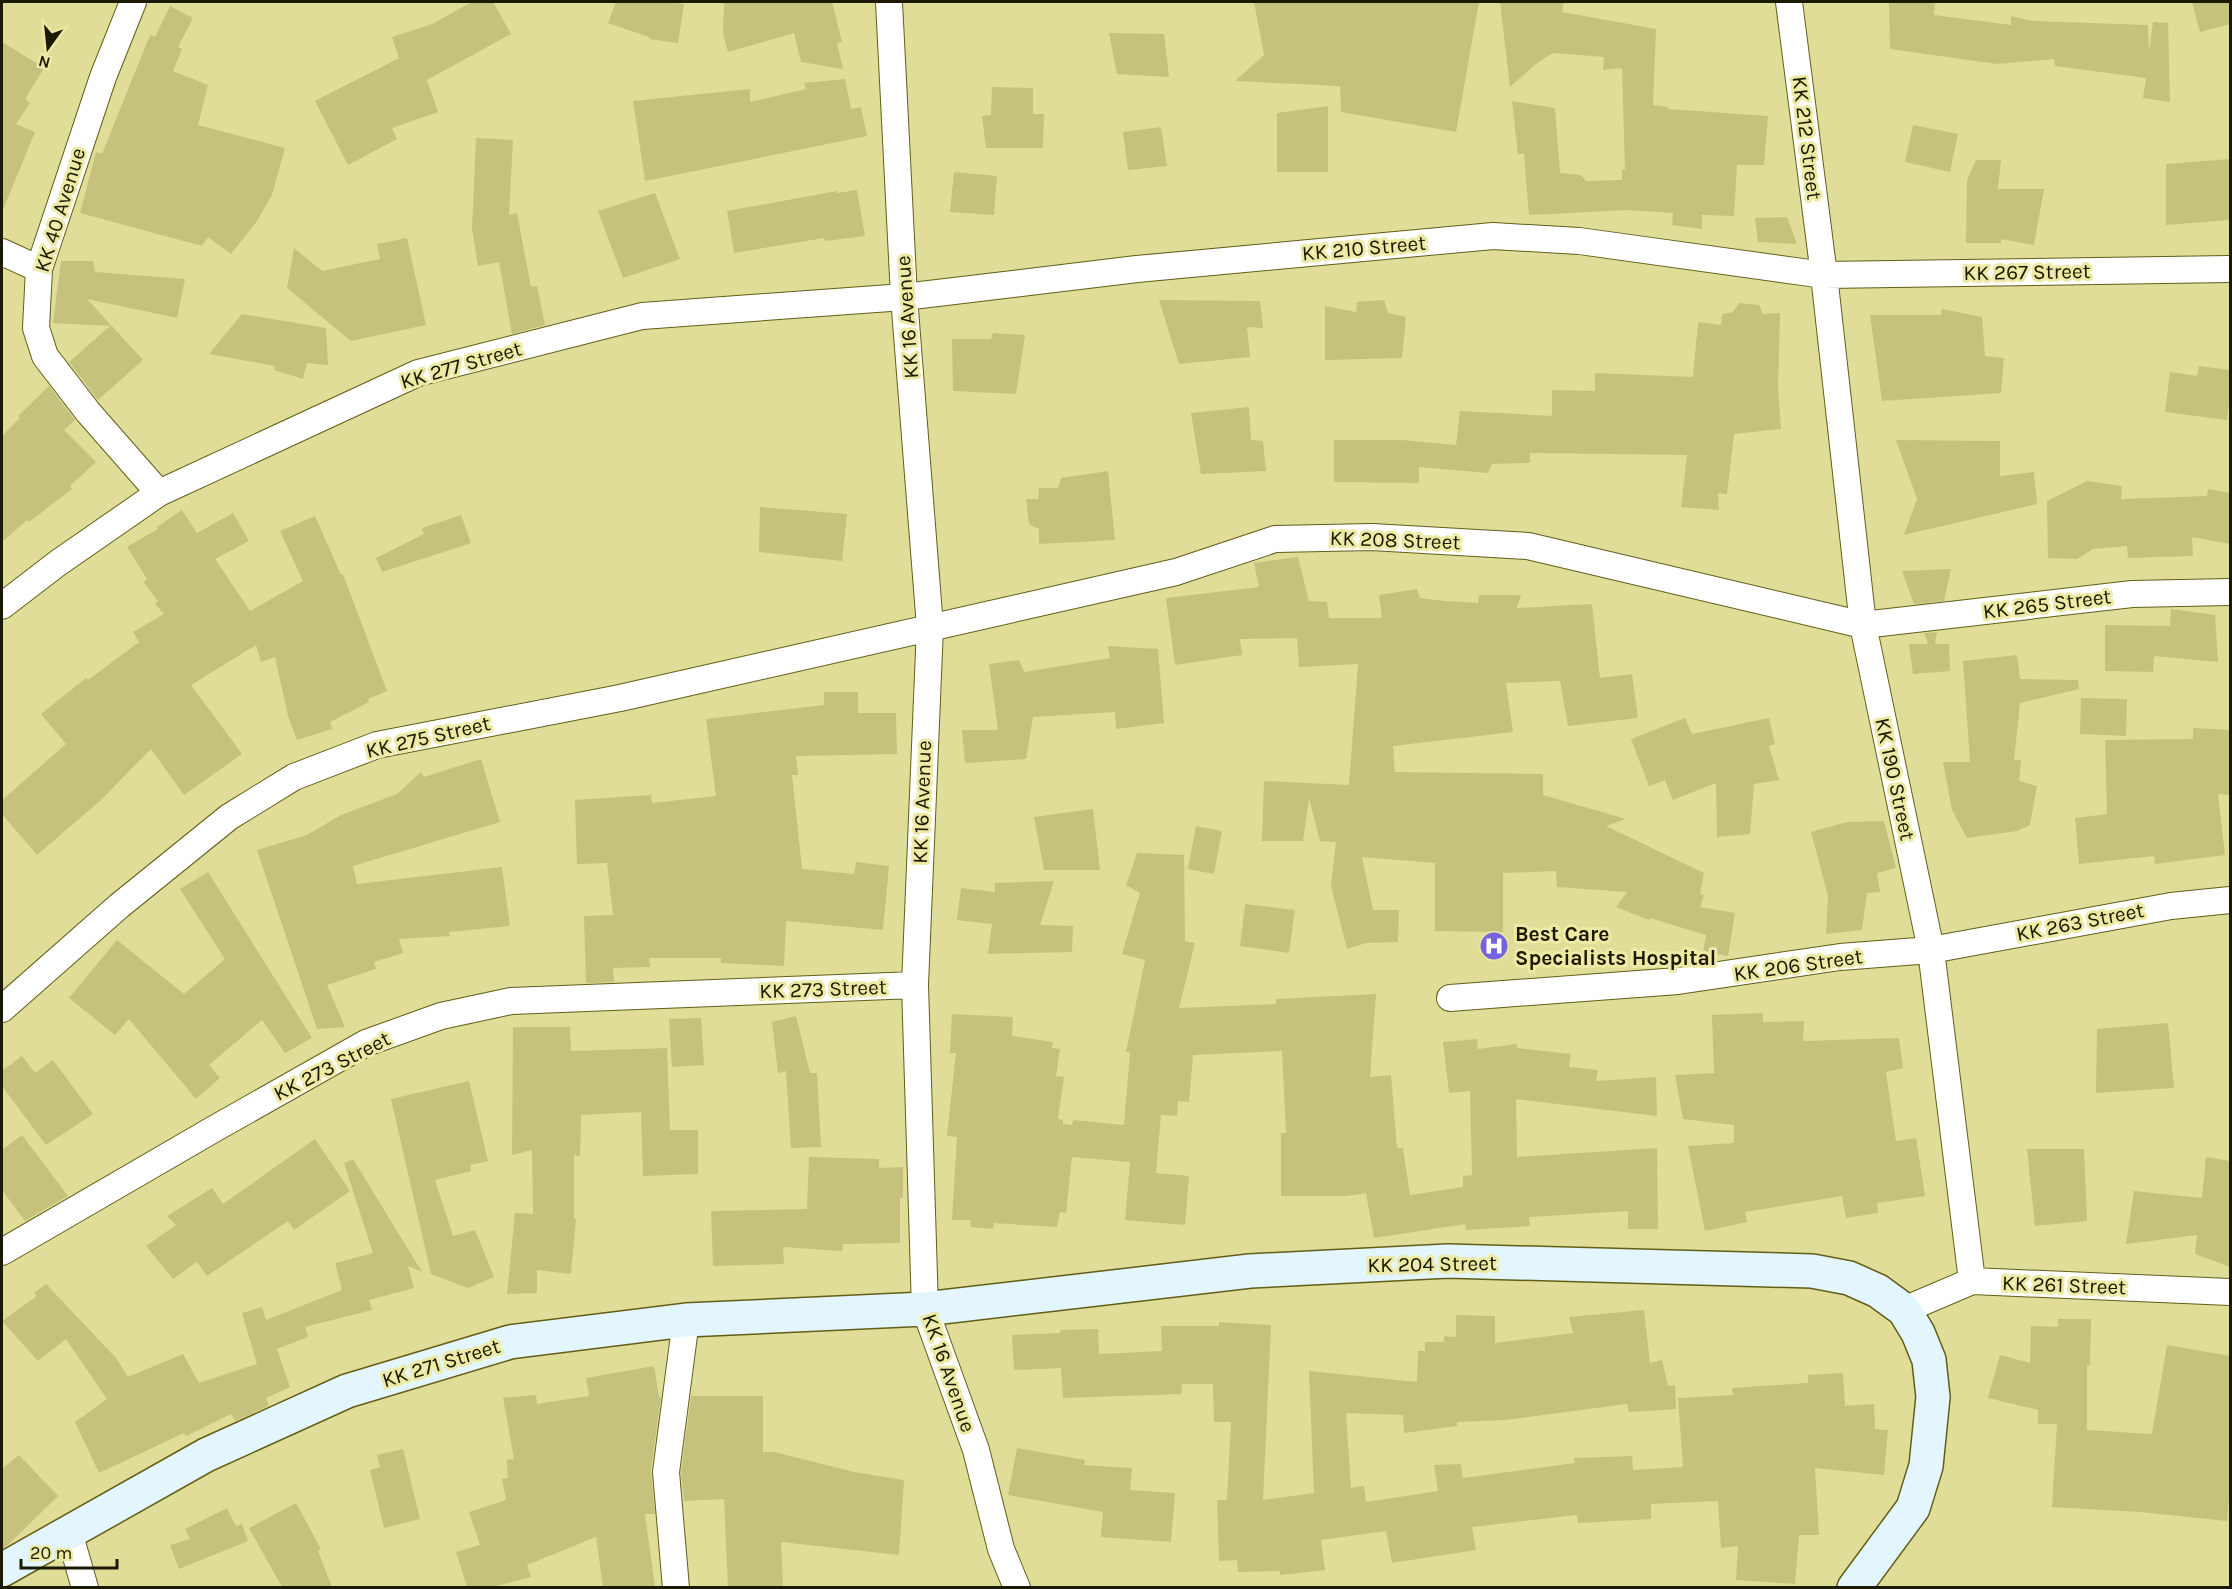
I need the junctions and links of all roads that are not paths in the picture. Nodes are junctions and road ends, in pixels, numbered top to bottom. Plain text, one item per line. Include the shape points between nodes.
1 (133, 2) edge
2 (889, 2) edge
3 (1789, 2) edge
4 (2, 252) edge
5 (39, 269) junction
6 (2230, 269) edge
7 (1824, 276) junction
8 (904, 297) junction
9 (159, 493) junction
10 (2230, 592) edge
11 (2, 606) edge
12 (1863, 625) junction
13 (930, 627) junction
14 (2230, 900) edge
15 (1931, 950) junction
16 (915, 985) junction
17 (1450, 998) dead end
18 (2, 1009) edge
19 (2, 1252) edge
20 (1972, 1281) junction
21 (2230, 1292) edge
22 (925, 1309) junction
23 (686, 1320) junction
24 (1911, 1322) junction
25 (69, 1532) junction
26 (2, 1570) edge
27 (84, 1587) edge
28 (676, 1587) edge
29 (1017, 1587) edge
30 (1854, 1587) edge

1 - 5 street, KK 40 Avenue via 102,77
2 - 8 street, KK 16 Avenue
3 - 7 street, KK 212 Street
4 - 5 street
5 - 9 street, KK 40 Avenue via 36,328 45,356
6 - 7 street, KK 267 Street
7 - 8 street, KK 210 Street via 1580,242 1493,236 1137,269
7 - 12 street, KK 190 Street
8 - 9 street, KK 277 Street via 642,316 418,373
8 - 13 street, KK 16 Avenue
9 - 11 street, KK 277 Street
10 - 12 street, KK 265 Street via 2132,594
12 - 13 street, KK 208 Street via 1528,546 1372,537 1275,539 1176,572
12 - 15 street, KK 190 Street
13 - 16 street, KK 16 Avenue
13 - 18 street, KK 275 Street via 620,698 377,745 294,777 229,817 119,906
14 - 15 street, KK 263 Street via 2171,906
15 - 17 street, KK 206 Street via 1840,957 1678,981
15 - 20 street, KK 190 Street
16 - 19 street, KK 273 Street via 511,1001 441,1016 366,1043
16 - 22 street, KK 16 Avenue
20 - 21 street, KK 261 Street
20 - 24 street, KK 261 Street
22 - 23 street, KK 271 Street
22 - 24 street, KK 204 Street via 1250,1271 1448,1261 1812,1271 1849,1278 1878,1291
22 - 29 street, KK 16 Avenue via 976,1450 1001,1549
23 - 25 street, KK 271 Street via 510,1342 347,1391 207,1455
23 - 28 street via 666,1472
24 - 30 street via 1929,1360 1933,1397 1926,1466 1913,1508
25 - 26 street, KK 271 Street
25 - 27 street

